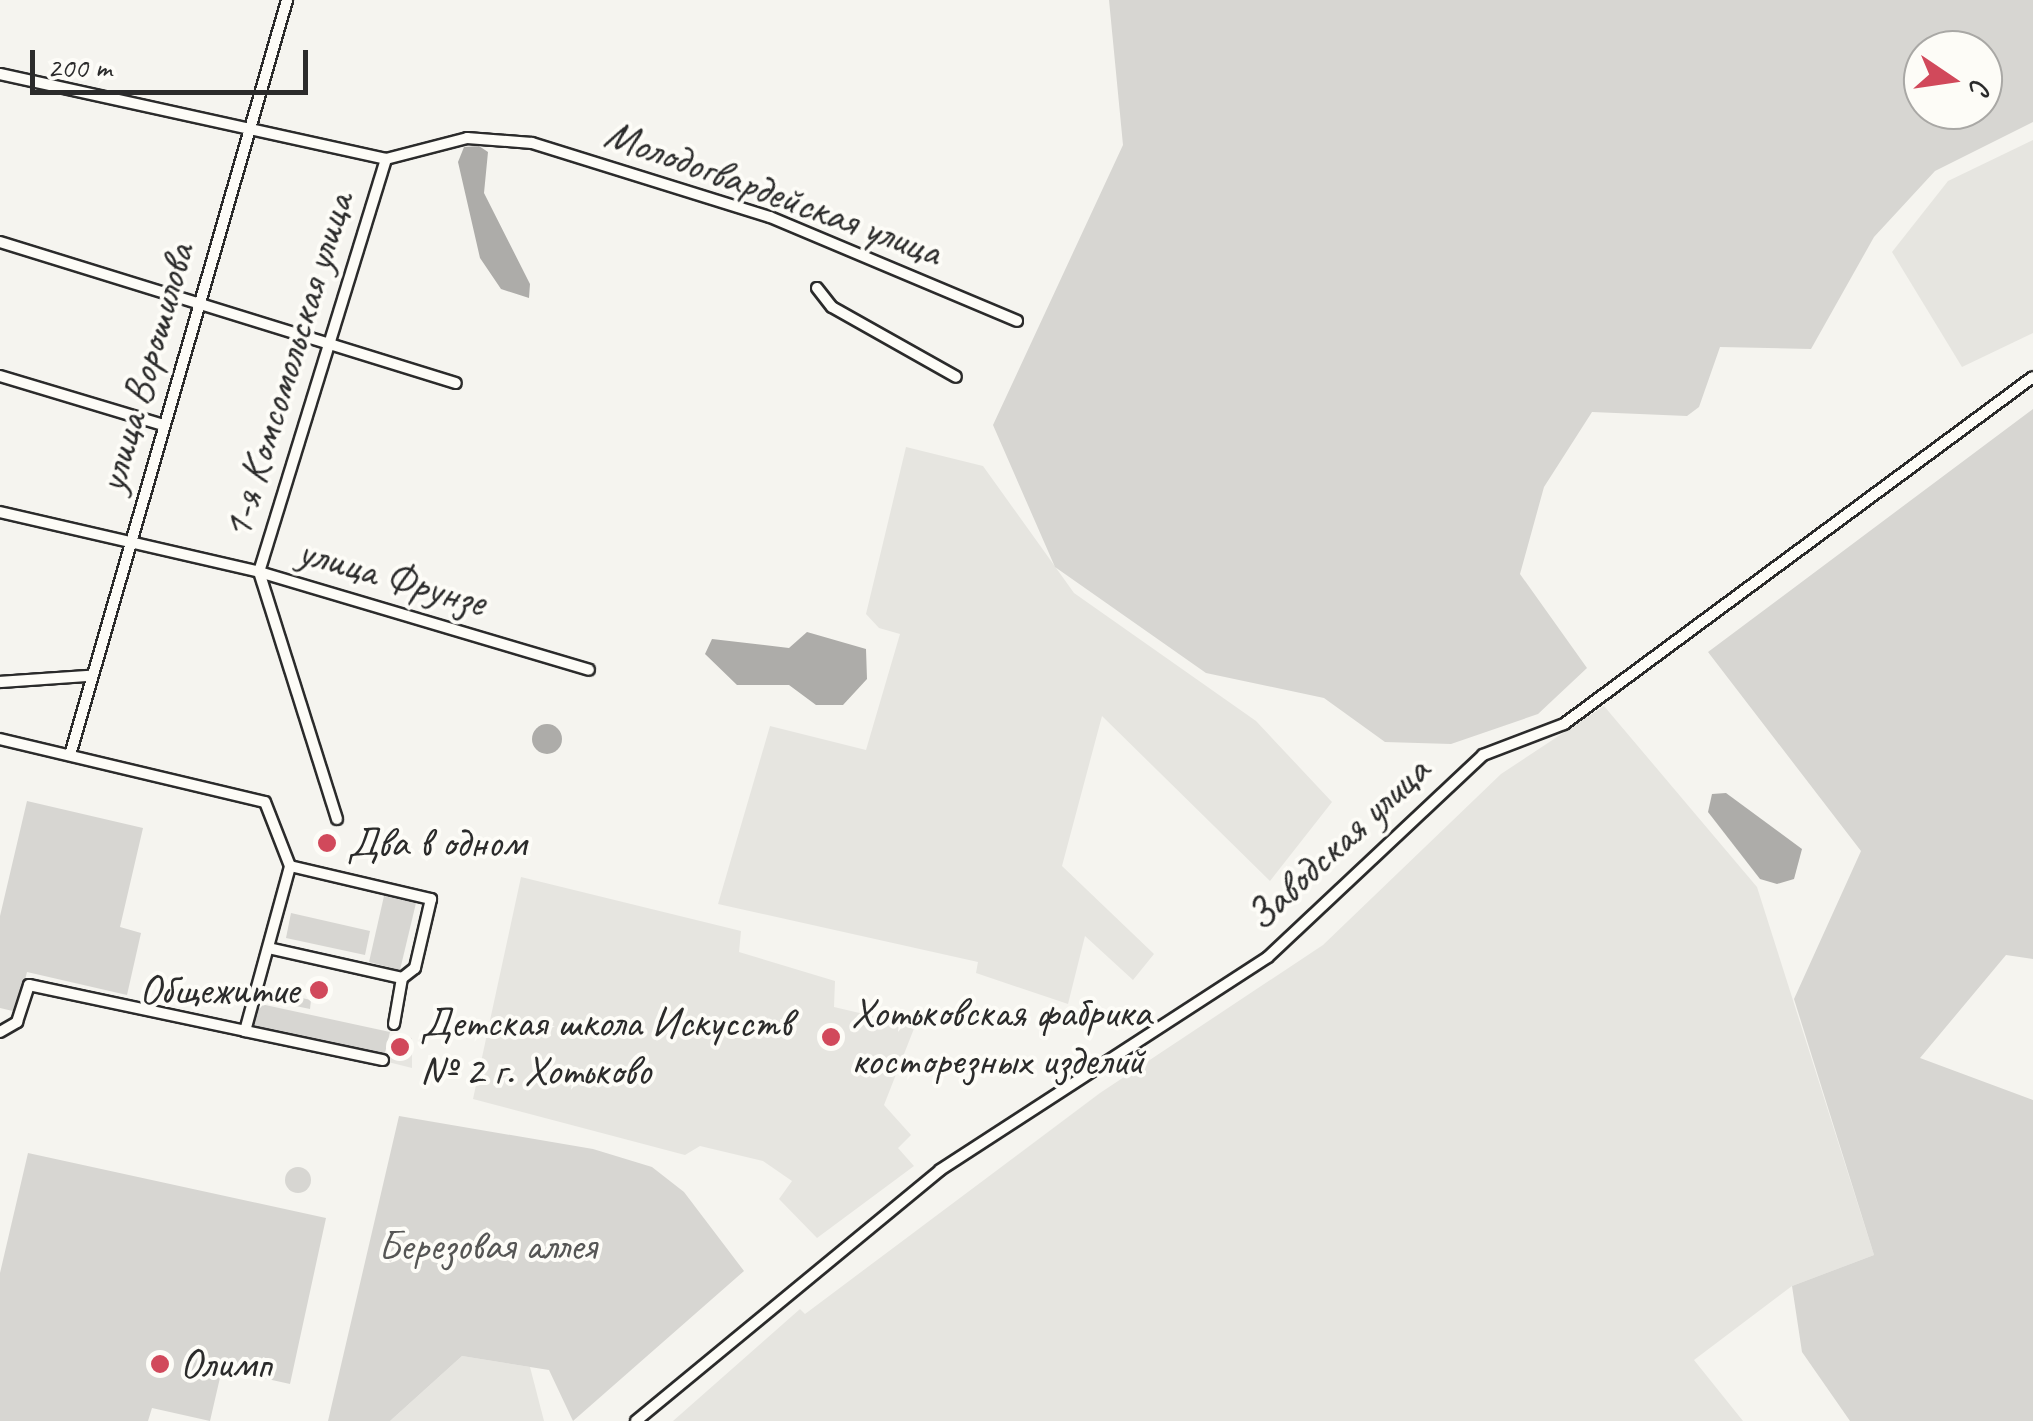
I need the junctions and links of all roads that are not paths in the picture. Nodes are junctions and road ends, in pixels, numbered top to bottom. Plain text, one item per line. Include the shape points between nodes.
1 (287, 0) edge
2 (0, 74) edge
3 (250, 124) junction
4 (386, 159) junction
5 (0, 242) edge
6 (817, 288) dead end
7 (198, 304) junction
8 (1017, 321) dead end
9 (328, 344) junction
10 (0, 376) edge
11 (956, 377) dead end
12 (2033, 377) edge
13 (456, 383) dead end
14 (163, 425) junction
15 (0, 512) edge
16 (131, 541) junction
17 (259, 572) junction
18 (590, 670) dead end
19 (89, 676) junction
20 (0, 682) edge
21 (0, 739) edge
22 (70, 755) junction
23 (337, 819) dead end
24 (290, 866) junction
25 (272, 948) junction
26 (402, 978) junction
27 (394, 1024) dead end
28 (245, 1031) junction
29 (0, 1032) edge
30 (383, 1060) dead end
31 (636, 1421) edge

1 - 3 street, улица Ворошилова
2 - 3 street
3 - 4 street
3 - 7 street, улица Ворошилова
4 - 8 street, Молодогвардейская улица via 466,138 532,143 770,216
4 - 9 street, 1-я Комсомольская улица
5 - 7 street
6 - 11 street via 832,307
7 - 9 street
7 - 14 street, улица Ворошилова
9 - 13 street
9 - 17 street, 1-я Комсомольская улица
10 - 14 street
12 - 31 street, Заводская улица via 1554,731 1483,755 1268,957 940,1170
14 - 16 street, улица Ворошилова
15 - 16 street, улица Фрунзе
16 - 17 street, улица Фрунзе
16 - 19 street, улица Ворошилова
17 - 18 street, улица Фрунзе
17 - 23 street, 1-я Комсомольская улица
19 - 20 street
19 - 22 street, улица Ворошилова
21 - 22 street
22 - 24 street via 265,802
24 - 25 street
24 - 26 street via 431,899 415,968
25 - 26 street
25 - 28 street
26 - 27 street
28 - 29 street via 29,986 17,1022
28 - 30 street

